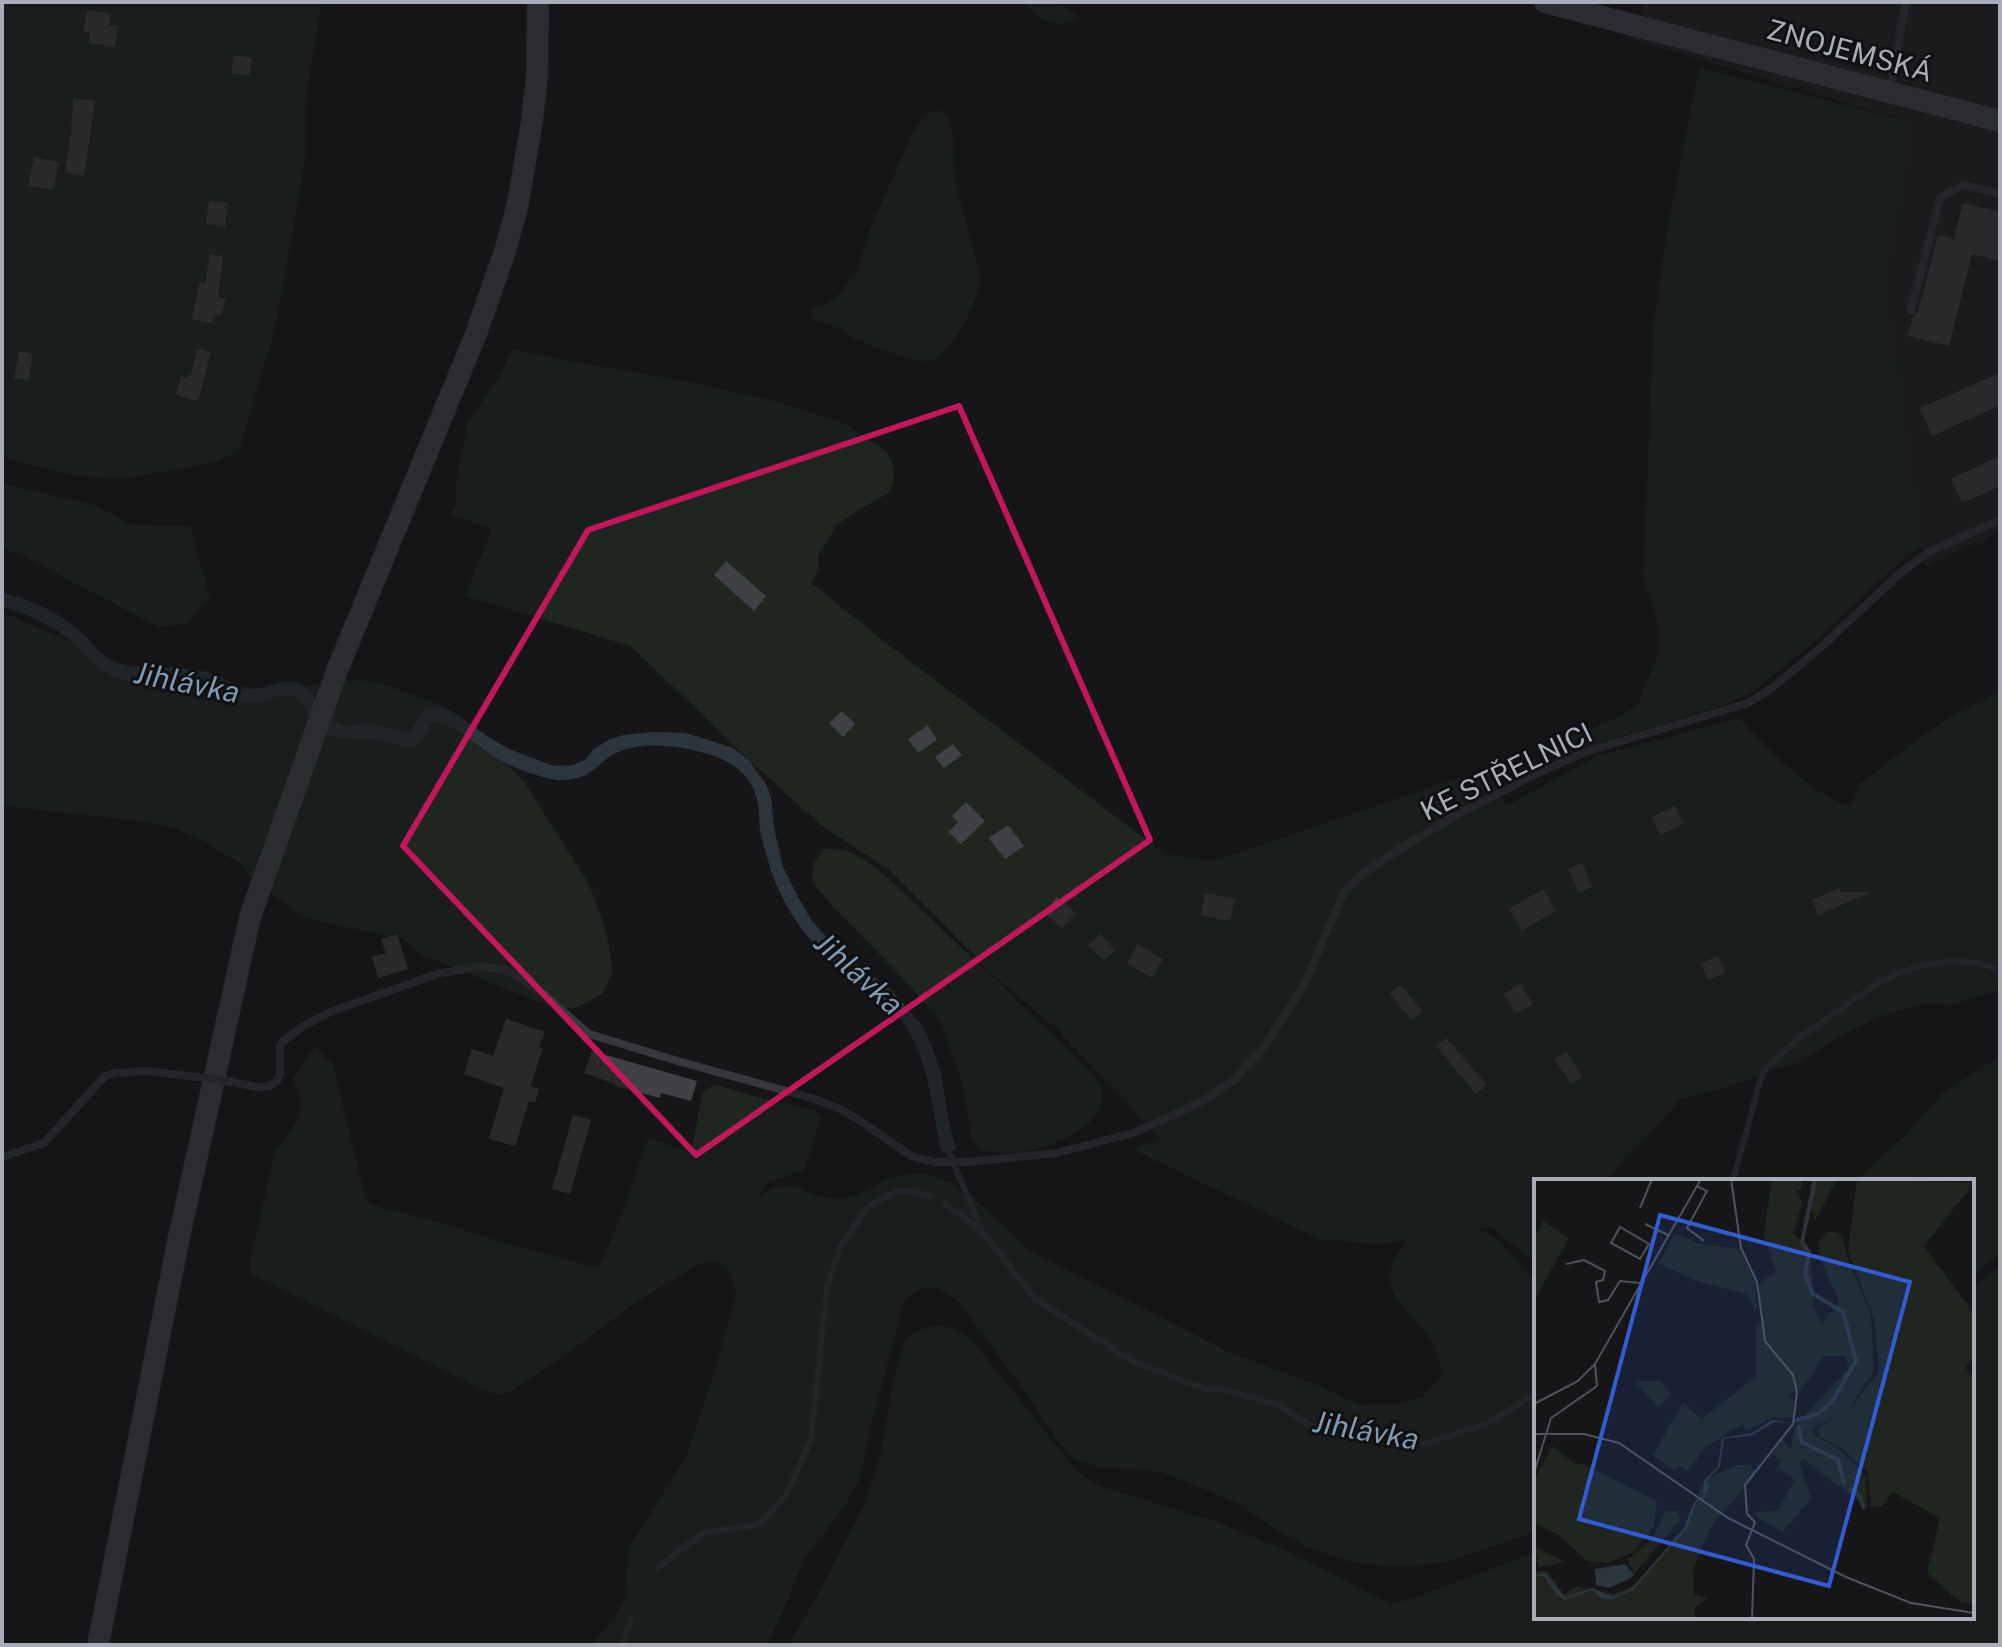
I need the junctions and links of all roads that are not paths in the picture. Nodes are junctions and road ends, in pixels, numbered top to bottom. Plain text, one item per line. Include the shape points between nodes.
1 (538, 2) edge
2 (1545, 2) edge
3 (1906, 2) edge
4 (1889, 92) junction
5 (2000, 121) edge
6 (2000, 194) edge
7 (1911, 310) dead end
8 (2000, 520) edge
9 (215, 1079) junction
10 (2, 1157) edge
11 (98, 1645) edge

1 - 9 main road via 532,121 517,208 492,293 338,668 250,917
2 - 4 main road, ZNOJEMSKÁ
3 - 4 lane
4 - 5 main road, ZNOJEMSKÁ
6 - 7 lane via 1963,185 1940,198
8 - 9 lane, KE STŘELNICI, bridge via 1928,552 1818,650 1748,703 1585,752 1455,816 1365,872 1344,892 1304,985 1265,1046 1234,1080 1136,1132 1057,1153 934,1162 911,1156 859,1120 815,1099 589,1034 541,992 508,971 483,966 437,974 305,1025 283,1041 280,1074 270,1086
9 - 10 lane, bridge via 145,1071 105,1076 44,1143
9 - 11 main road

